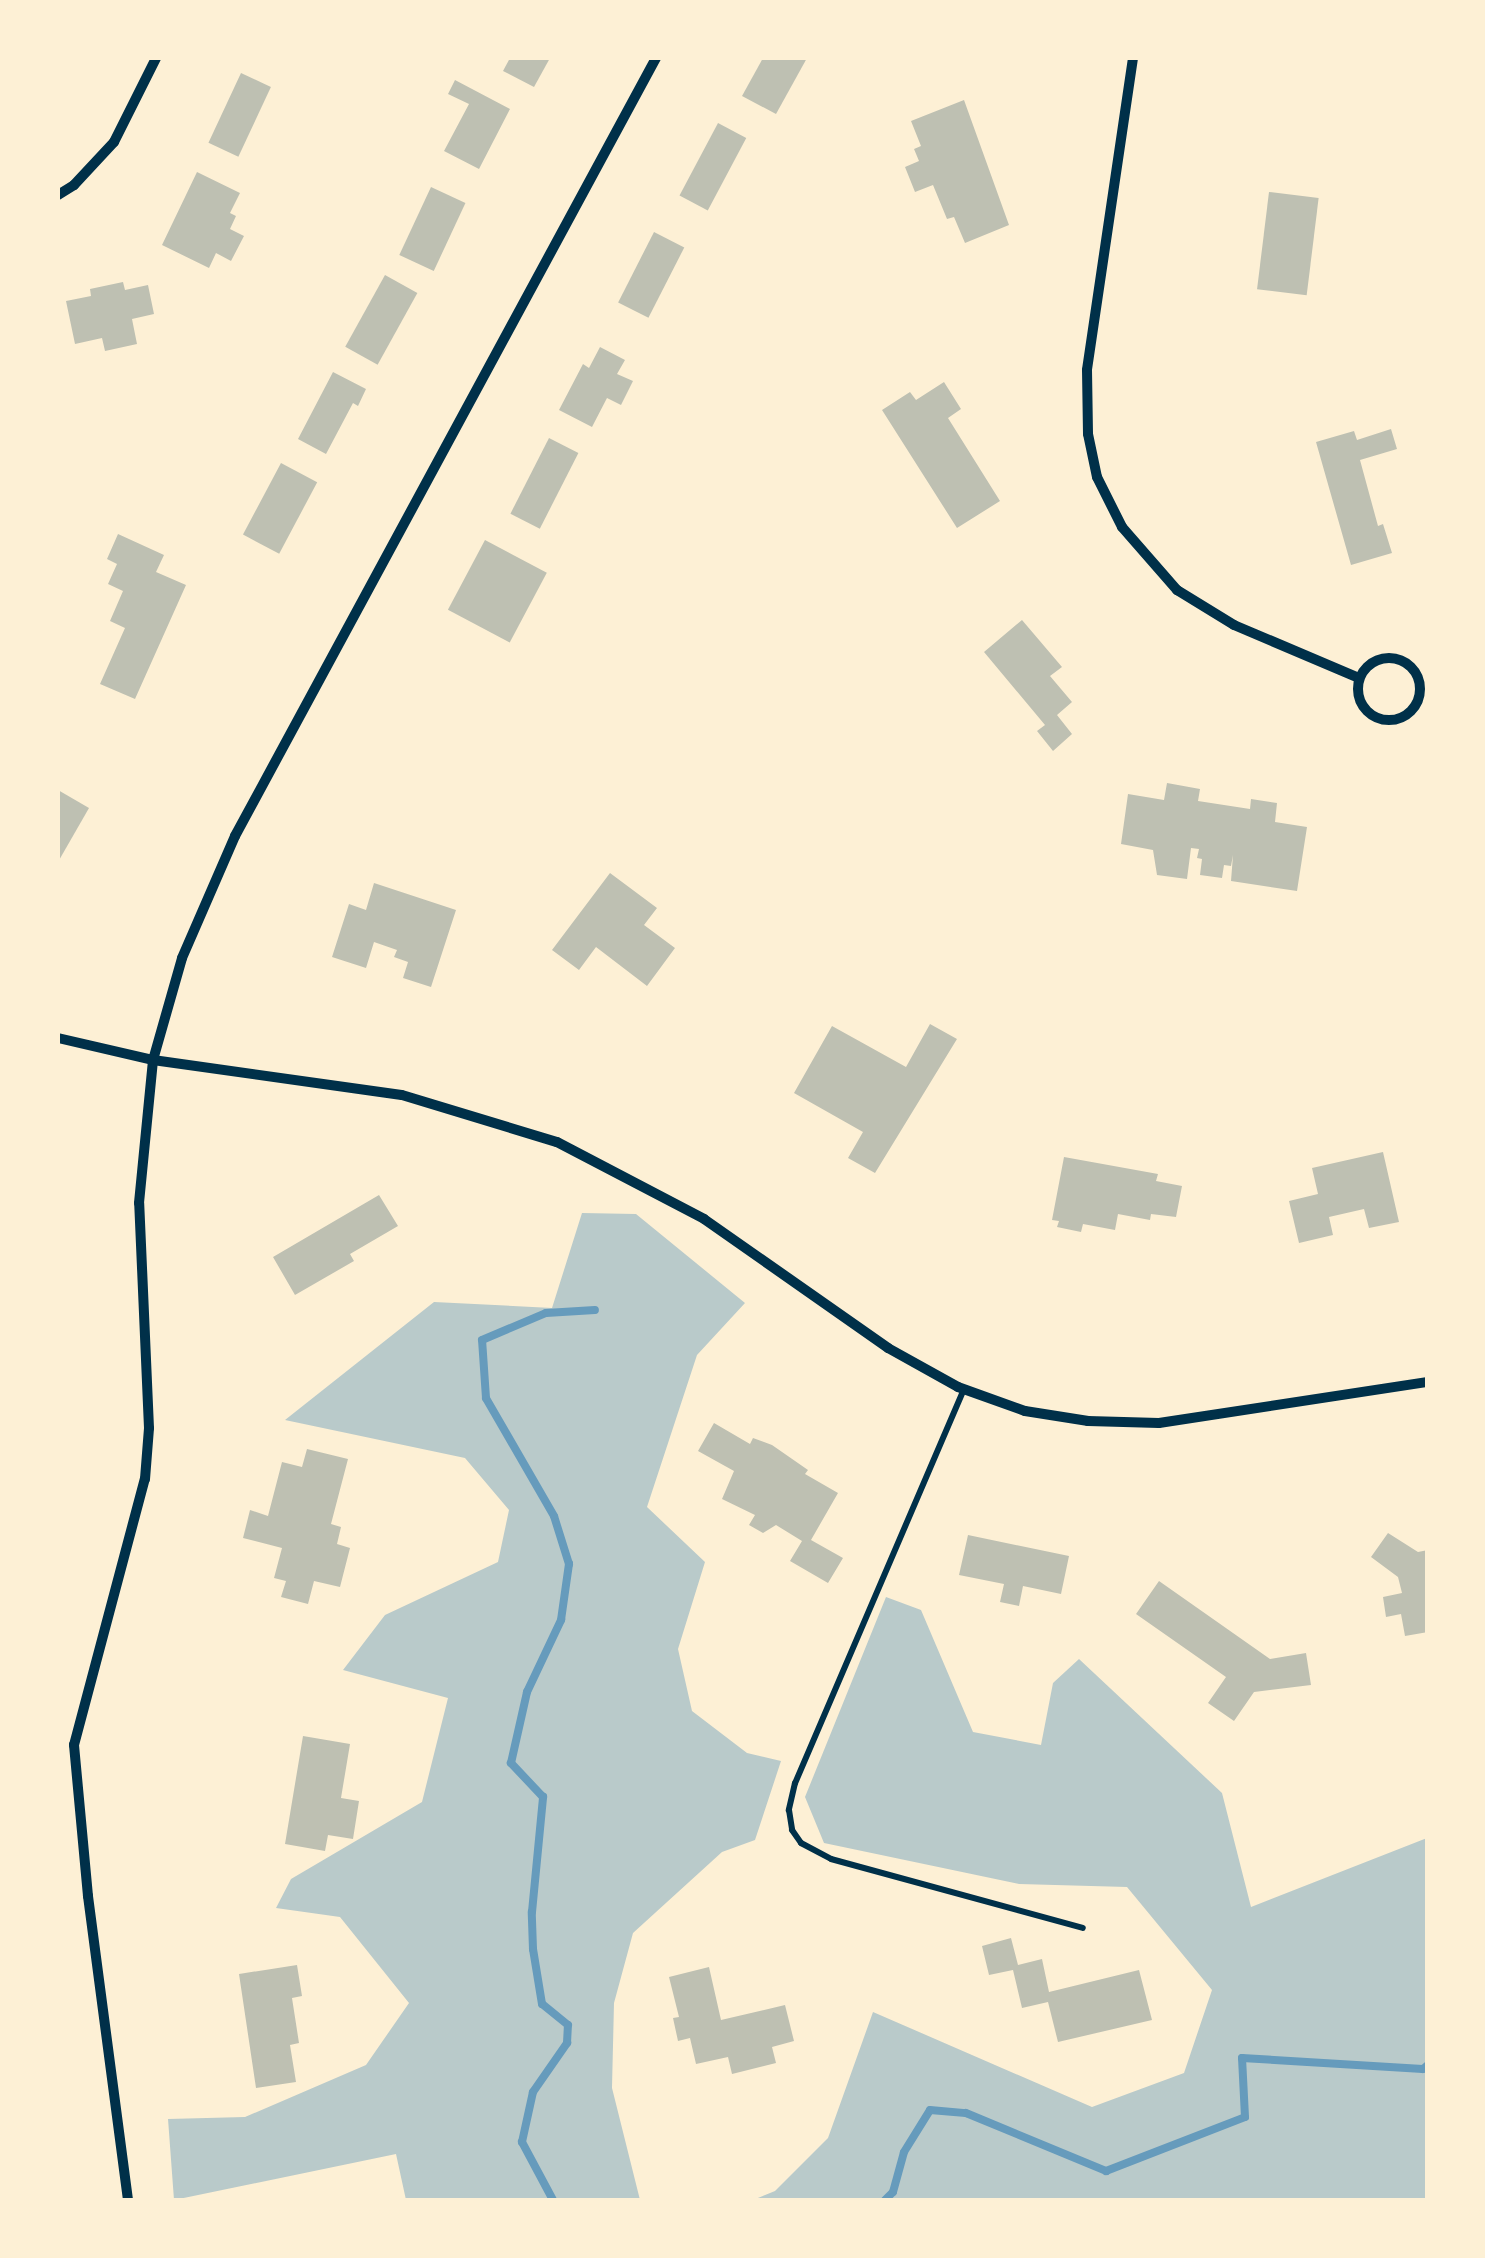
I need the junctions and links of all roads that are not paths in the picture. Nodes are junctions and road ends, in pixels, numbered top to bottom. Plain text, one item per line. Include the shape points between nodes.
1 (156, 58) edge
2 (656, 58) edge
3 (1133, 58) edge
4 (58, 195) edge
5 (1359, 678) junction
6 (58, 1038) edge
7 (153, 1060) junction
8 (1428, 1382) edge
9 (964, 1389) junction
10 (1083, 1928) dead end
11 (128, 2200) edge

1 - 4 street via 114,142
2 - 7 street via 235,836 182,958
3 - 5 street via 1087,370 1097,477 1122,527 1177,590 1234,625
5 - 5 street via 1358,698 1378,719 1406,716 1418,700 1415,672 1400,660 1380,658
6 - 7 street
7 - 9 street via 402,1096 557,1142 704,1219 888,1348
7 - 11 street via 138,1204 149,1428 145,1479 74,1745
8 - 9 street via 1158,1423 1025,1411
9 - 10 lane via 795,1783 792,1830 830,1859

